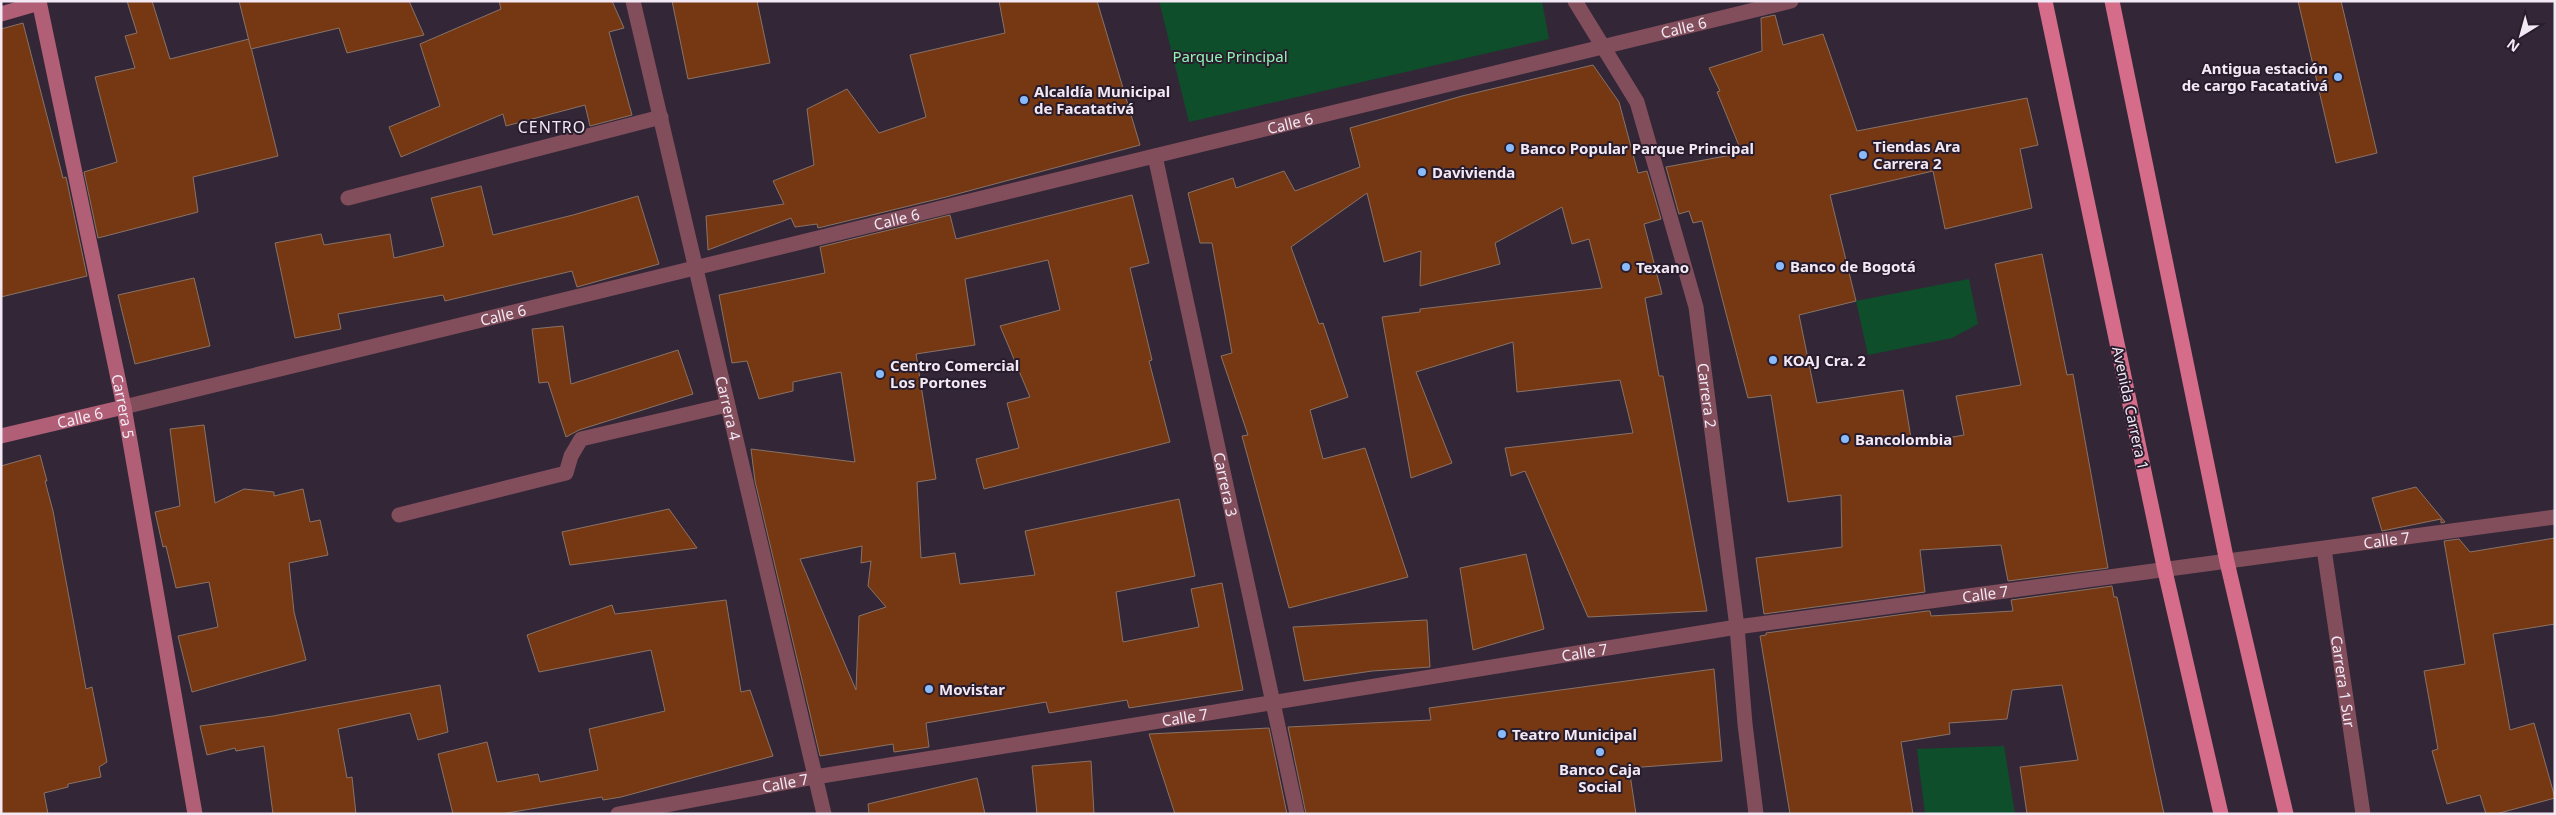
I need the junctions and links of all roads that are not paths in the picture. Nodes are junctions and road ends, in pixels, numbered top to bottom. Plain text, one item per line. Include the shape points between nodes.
1 (633, 1) edge
2 (1575, 1) edge
3 (1791, 1) edge
4 (2046, 1) edge
5 (2112, 1) edge
6 (41, 2) edge
7 (1, 14) edge
8 (1604, 47) junction
9 (661, 117) junction
10 (1155, 156) junction
11 (348, 198) dead end
12 (695, 268) junction
13 (727, 405) junction
14 (124, 406) junction
15 (1, 436) edge
16 (399, 515) dead end
17 (2555, 517) edge
18 (2324, 549) junction
19 (2227, 562) junction
20 (2165, 571) junction
21 (1737, 627) junction
22 (1272, 702) junction
23 (815, 777) junction
24 (195, 814) edge
25 (618, 814) edge
26 (824, 814) edge
27 (1297, 814) edge
28 (1756, 814) edge
29 (2221, 814) edge
30 (2286, 814) edge
31 (2363, 814) edge

1 - 9 street, Carrera 4
2 - 8 street, Carrera 2
3 - 8 street, Calle 6
4 - 20 main road, Avenida Carrera 1
5 - 19 main road
6 - 7 main road
6 - 14 main road, Carrera 5
8 - 10 street, Calle 6
8 - 21 street, Carrera 2 via 1637,102 1696,307
9 - 11 street
9 - 12 street, Carrera 4
10 - 12 street, Calle 6
10 - 22 street, Carrera 3
12 - 13 street, Carrera 4
12 - 14 street, Calle 6
13 - 16 street via 582,439 571,456 566,473
13 - 23 street, Carrera 4
14 - 15 main road, Calle 6
14 - 24 main road, Carrera 5
17 - 18 street, Calle 7
18 - 19 street, Calle 7
18 - 31 street, Carrera 1 Sur
19 - 20 street, Calle 7
19 - 30 main road
20 - 21 street, Calle 7
20 - 29 main road, Avenida Carrera 1
21 - 22 street, Calle 7
21 - 28 street, Carrera 2
22 - 23 street, Calle 7
22 - 27 street, Carrera 3
23 - 25 street, Calle 7
23 - 26 street, Carrera 4

